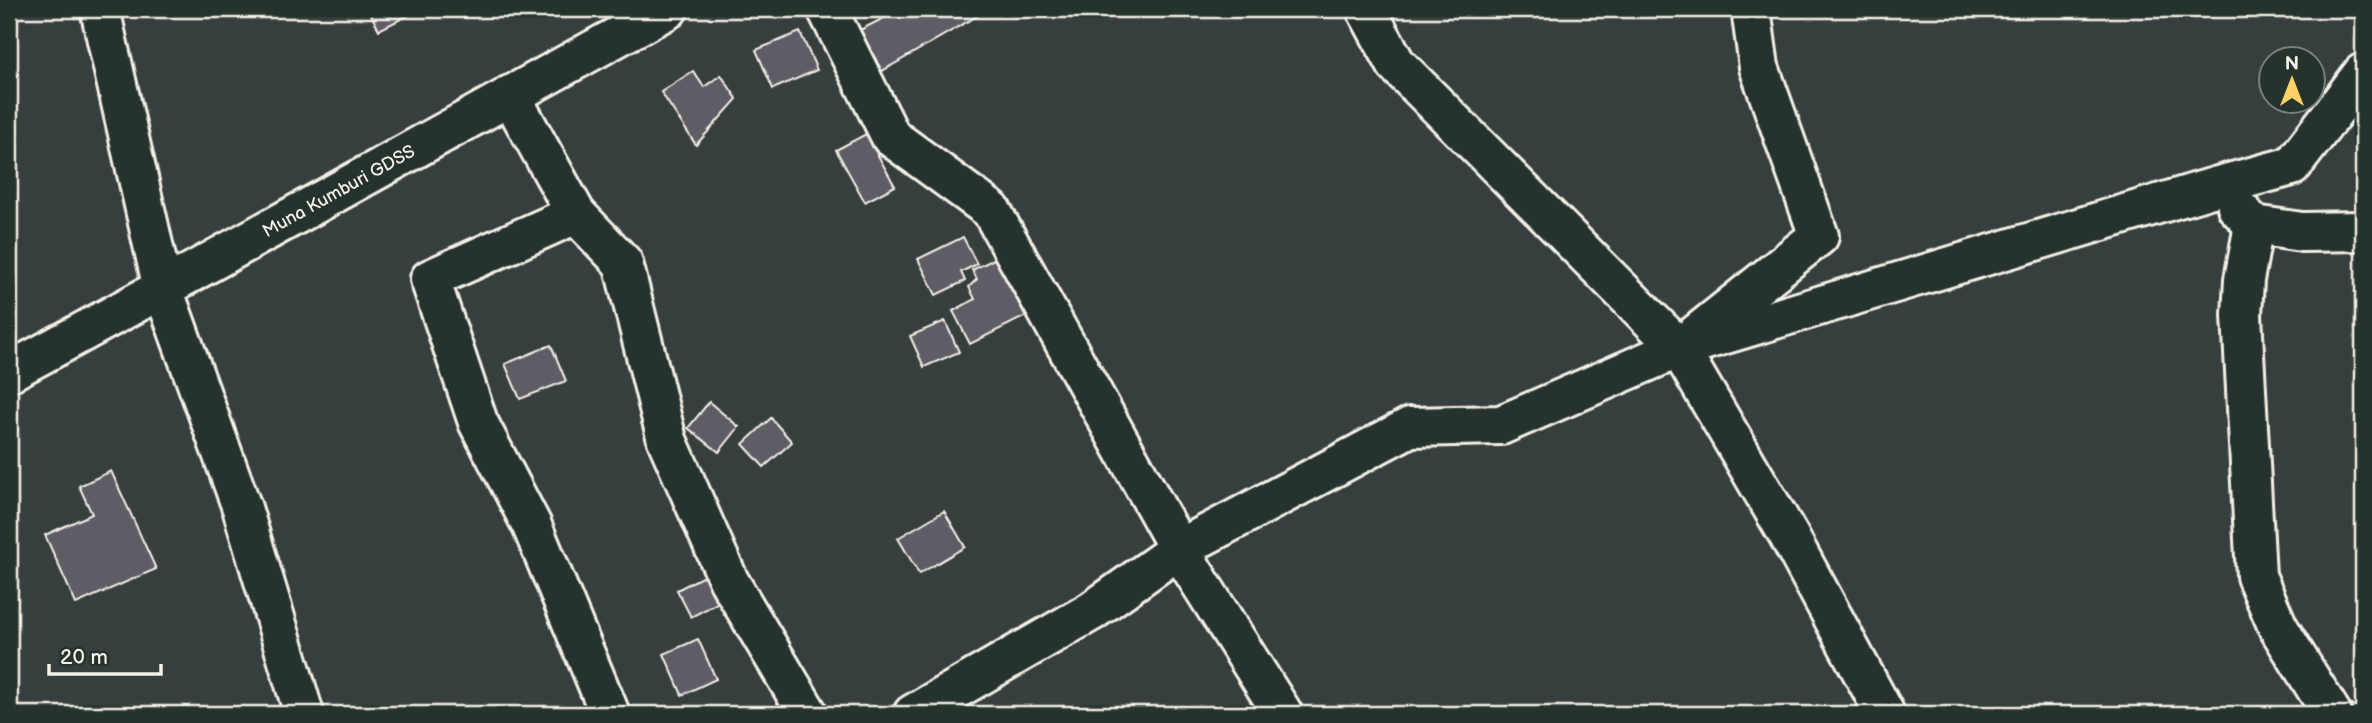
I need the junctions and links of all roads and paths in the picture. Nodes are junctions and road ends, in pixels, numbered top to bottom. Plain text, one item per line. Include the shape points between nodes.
1 (100, 9) edge
2 (668, 9) edge
3 (827, 9) edge
4 (1366, 9) edge
5 (1751, 9) edge
6 (2363, 73) edge
7 (510, 95) junction
8 (2218, 186) junction
9 (576, 214) junction
10 (2254, 225) junction
11 (2363, 231) edge
12 (163, 289) junction
13 (1679, 348) junction
14 (9, 372) edge
15 (1179, 549) junction
16 (304, 714) edge
17 (610, 714) edge
18 (808, 714) edge
19 (913, 714) edge
20 (1283, 714) edge
21 (1885, 714) edge
22 (2332, 714) edge

1 - 12 main road
2 - 7 main road, Muna Kumburi GDSS
3 - 15 main road via 891,137 991,211
4 - 13 main road via 1396,64
5 - 13 main road via 1759,67 1819,236
6 - 8 main road via 2292,166
7 - 9 main road
7 - 12 main road, Muna Kumburi GDSS
8 - 10 main road
8 - 13 main road
9 - 17 main road via 430,279 478,422 532,526
9 - 18 main road via 623,263 667,440 729,581
10 - 11 main road via 2302,232
10 - 22 main road via 2242,316 2256,576 2278,627
12 - 14 main road, Muna Kumburi GDSS
12 - 16 main road via 242,508
13 - 15 main road via 1501,425 1410,427
13 - 21 main road
15 - 19 main road via 1092,611
15 - 20 main road

